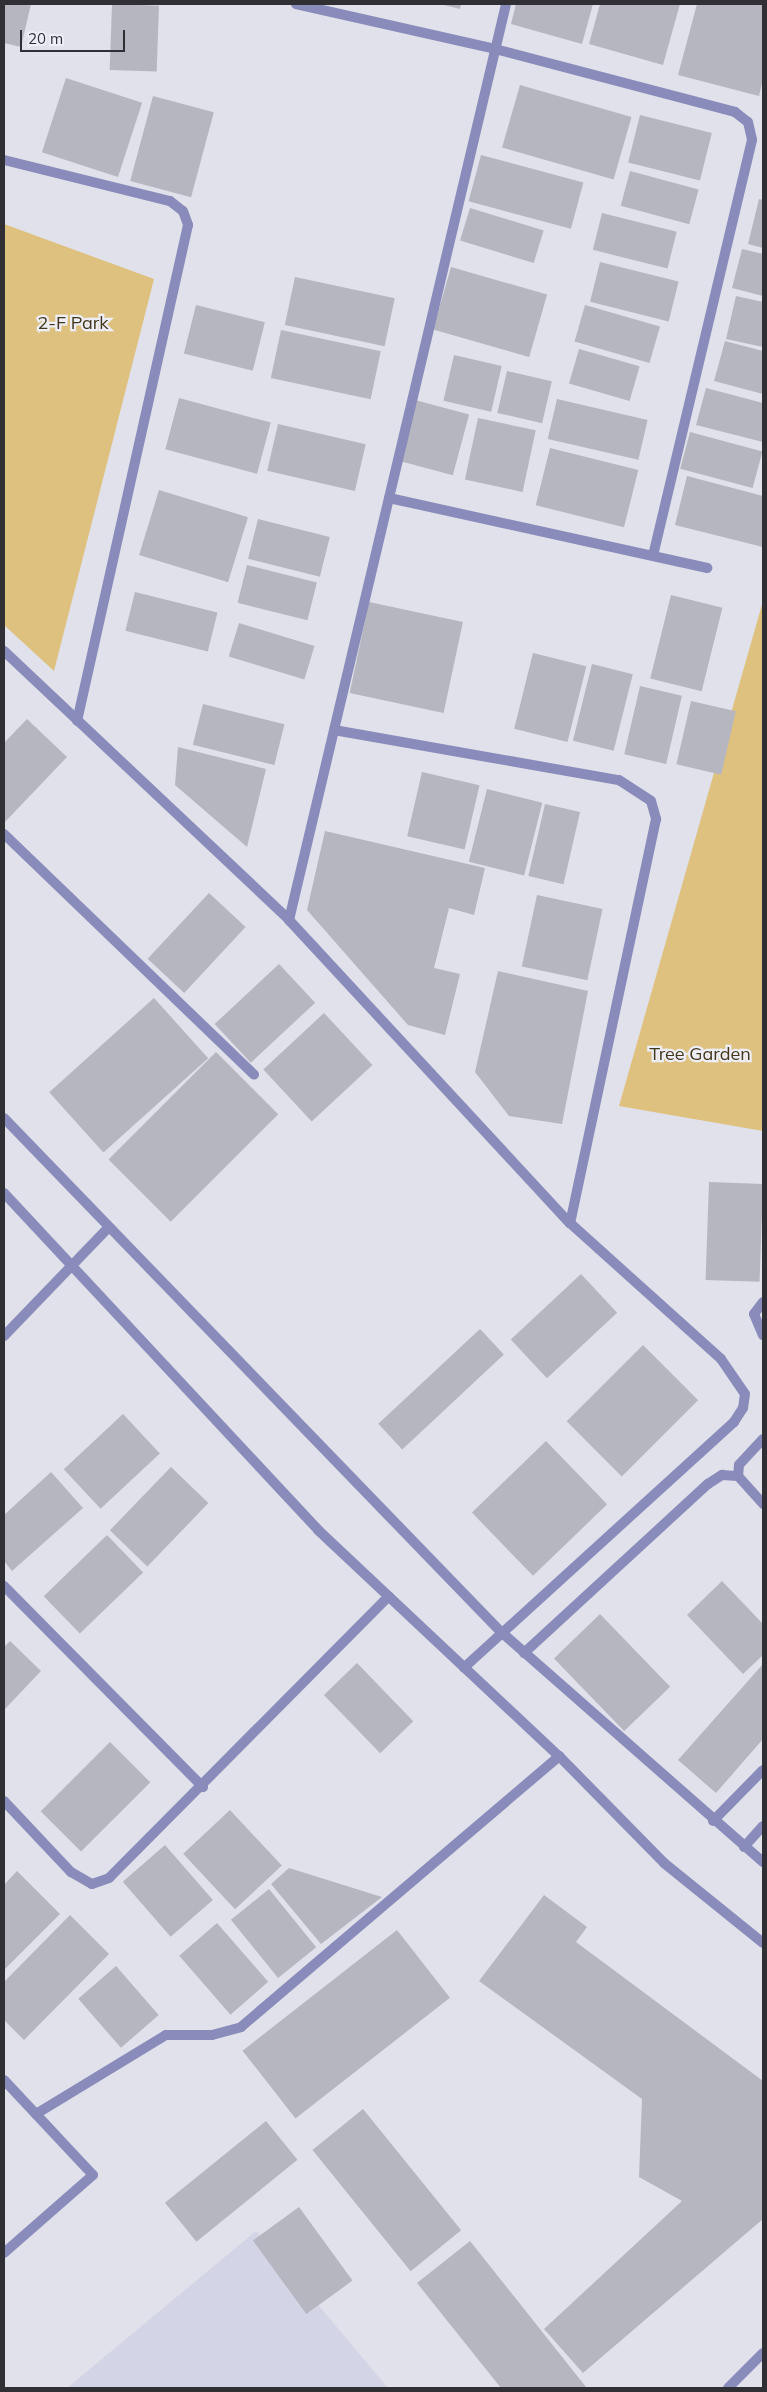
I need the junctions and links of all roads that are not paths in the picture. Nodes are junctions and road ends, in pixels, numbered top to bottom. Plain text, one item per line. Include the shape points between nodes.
1 (296, 4) edge
2 (506, 4) edge
3 (495, 49) junction
4 (4, 160) edge
5 (389, 498) junction
6 (653, 555) junction
7 (707, 568) dead end
8 (4, 651) edge
9 (77, 721) junction
10 (334, 730) junction
11 (4, 834) edge
12 (289, 920) junction
13 (254, 1075) dead end
14 (4, 1118) edge
15 (4, 1193) edge
16 (570, 1222) junction
17 (109, 1227) junction
18 (74, 1266) junction
19 (763, 1302) edge
20 (763, 1335) edge
21 (4, 1336) edge
22 (763, 1440) edge
23 (738, 1476) junction
24 (763, 1504) edge
25 (4, 1586) edge
26 (389, 1596) junction
27 (500, 1631) junction
28 (524, 1653) junction
29 (464, 1668) junction
30 (559, 1756) junction
31 (763, 1770) edge
32 (202, 1787) junction
33 (4, 1801) edge
34 (713, 1821) junction
35 (763, 1826) edge
36 (744, 1847) junction
37 (763, 1862) edge
38 (763, 1943) edge
39 (4, 2080) edge
40 (36, 2114) junction
41 (4, 2253) edge
42 (763, 2353) edge
43 (728, 2388) edge

1 - 3 street
2 - 3 street
3 - 5 street
3 - 6 street via 735,112 748,122 752,140
4 - 9 street via 170,201 183,210 188,226
5 - 6 street
5 - 10 street
6 - 7 street
8 - 9 street
9 - 12 street
10 - 12 street
10 - 16 street via 619,780 651,801 656,819
11 - 13 street
12 - 16 street
14 - 17 street
15 - 18 street
16 - 27 street via 720,1359 745,1394 743,1408 718,1438
17 - 18 street
17 - 27 street
18 - 21 street
18 - 26 street via 318,1530
19 - 20 street via 754,1314
22 - 23 street via 739,1466
23 - 24 street
23 - 28 street via 722,1475 708,1484
25 - 32 street
26 - 29 street
26 - 32 street
27 - 28 street
27 - 29 street
28 - 34 street
29 - 30 street
30 - 38 street via 664,1862
30 - 40 street via 241,2027 212,2035 166,2035
31 - 34 street
32 - 33 street via 138,1853 109,1878 92,1884 71,1872
34 - 36 street
35 - 36 street
36 - 37 street
39 - 40 street
40 - 41 street via 93,2175
42 - 43 street

